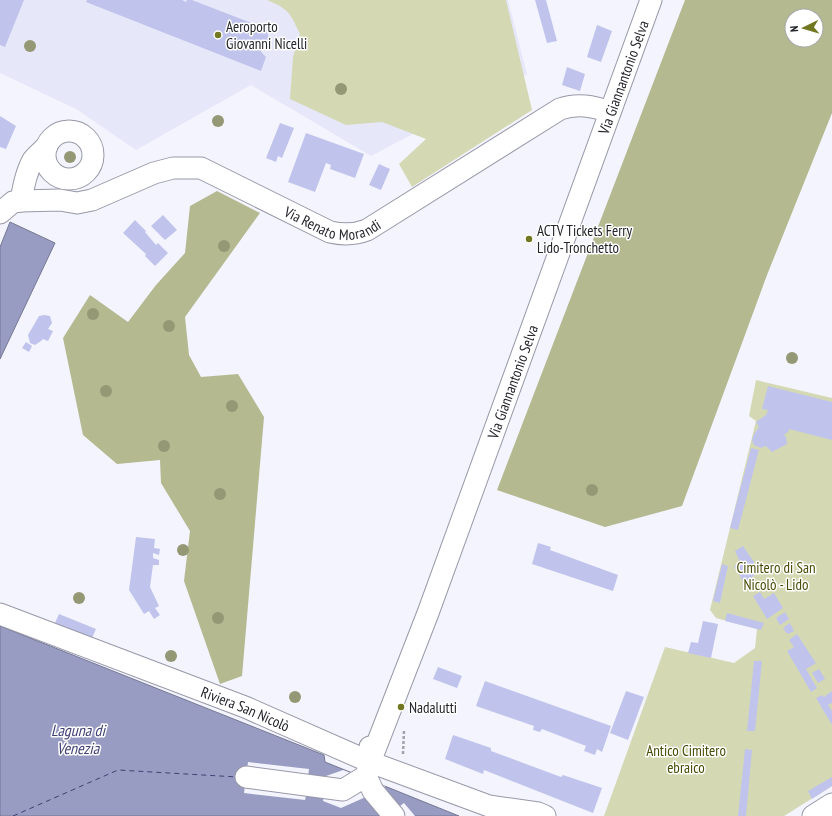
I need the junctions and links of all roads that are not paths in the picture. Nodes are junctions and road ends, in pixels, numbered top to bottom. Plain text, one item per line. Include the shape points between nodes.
1 (636, 0) edge
2 (652, 0) edge
3 (603, 110) junction
4 (47, 146) junction
5 (74, 178) junction
6 (60, 200) junction
7 (21, 201) junction
8 (0, 213) edge
9 (0, 614) edge
10 (368, 769) junction
11 (246, 777) dead end
12 (832, 804) edge
13 (497, 811) edge
14 (394, 816) edge
15 (545, 816) edge
16 (813, 816) edge

1 - 3 street
2 - 3 street, Via Giannantonio Selva
3 - 6 street, Via Renato Morandi via 578,105 560,109 367,230 358,233 330,232 201,168 173,168 154,173 77,204
3 - 10 street, Via Giannantonio Selva via 428,613
4 - 5 street via 47,164 52,170 58,176
4 - 5 street via 55,135 62,132 77,132 84,136 93,149 93,156 87,171
4 - 7 street via 30,167 22,189
5 - 6 street
6 - 7 street, Via Renato Morandi
7 - 8 street, Via Renato Morandi via 13,202
9 - 10 street, Riviera San Nicolò via 245,707
10 - 11 street via 343,790
10 - 13 street, Riviera San Nicolò
10 - 14 street via 373,791
12 - 16 street
13 - 15 street, Riviera San Nicolò via 538,813

